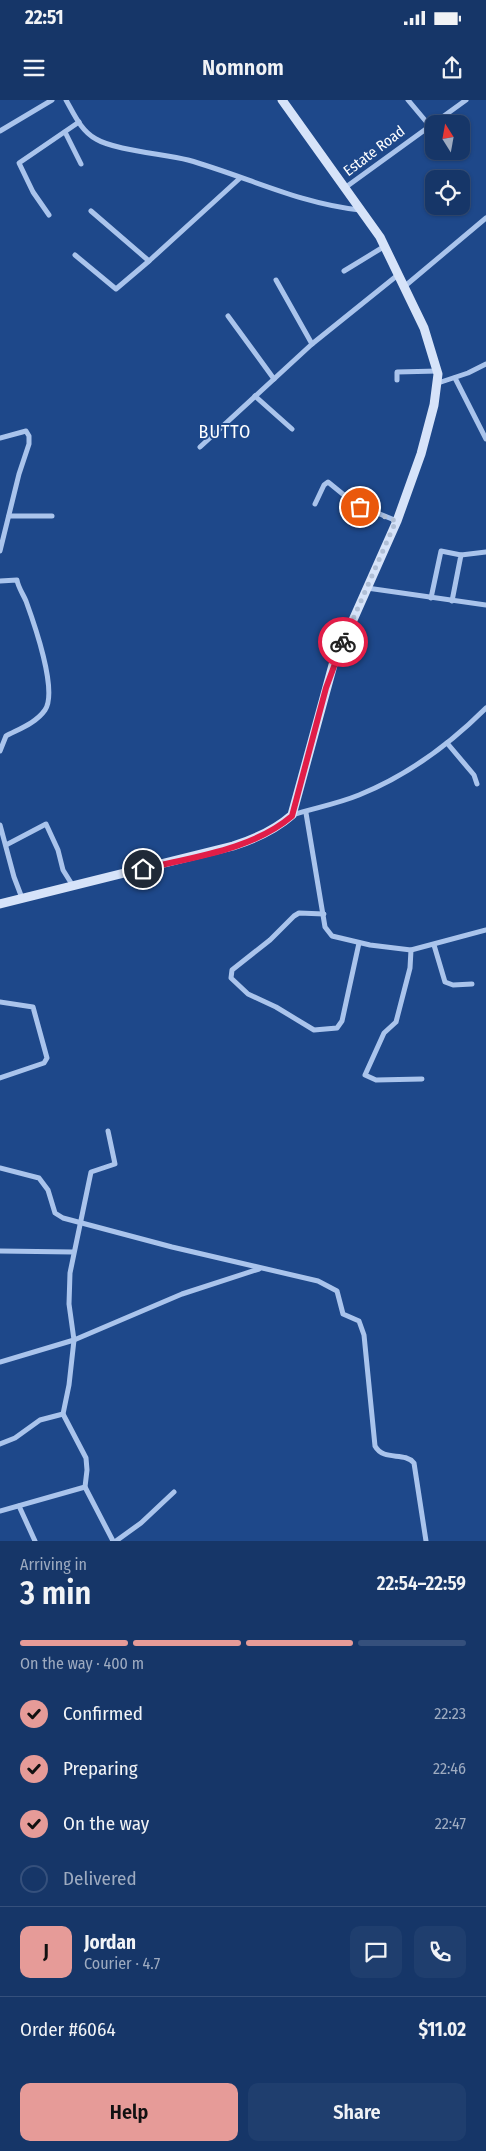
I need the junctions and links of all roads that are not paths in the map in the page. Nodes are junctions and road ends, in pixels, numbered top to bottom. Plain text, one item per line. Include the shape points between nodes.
1 (52, 100) edge
2 (66, 100) edge
3 (282, 100) edge
4 (408, 100) edge
5 (466, 100) edge
6 (444, 115) edge
7 (425, 120) edge
8 (79, 122) junction
9 (425, 128) edge
10 (0, 131) edge
11 (65, 132) junction
12 (81, 164) dead end
13 (239, 179) junction
14 (346, 187) junction
15 (91, 211) dead end
16 (364, 211) junction
17 (49, 215) dead end
18 (486, 218) edge
19 (385, 246) junction
20 (75, 255) dead end
21 (149, 261) junction
22 (344, 270) dead end
23 (400, 274) junction
24 (276, 280) dead end
25 (404, 286) junction
26 (228, 316) dead end
27 (312, 344) junction
28 (486, 364) edge
29 (438, 371) junction
30 (455, 378) junction
31 (274, 379) junction
32 (397, 380) dead end
33 (438, 383) junction
34 (255, 396) junction
35 (292, 429) dead end
36 (0, 438) edge
37 (486, 439) edge
38 (200, 447) dead end
39 (316, 504) dead end
40 (9, 516) junction
41 (52, 516) dead end
42 (396, 521) junction
43 (0, 551) edge
44 (486, 552) edge
45 (461, 555) junction
46 (0, 581) edge
47 (368, 588) junction
48 (432, 598) junction
49 (452, 601) junction
50 (486, 604) edge
51 (486, 708) edge
52 (447, 743) junction
53 (0, 751) edge
54 (477, 784) dead end
55 (306, 813) junction
56 (292, 816) junction
57 (0, 825) edge
58 (6, 845) junction
59 (74, 887) junction
60 (22, 898) junction
61 (0, 904) edge
62 (324, 914) junction
63 (486, 930) edge
64 (359, 942) junction
65 (434, 945) junction
66 (411, 950) junction
67 (472, 984) dead end
68 (0, 1002) edge
69 (0, 1078) edge
70 (422, 1079) dead end
71 (108, 1131) dead end
72 (0, 1168) edge
73 (79, 1221) junction
74 (0, 1251) edge
75 (73, 1252) junction
76 (260, 1269) junction
77 (74, 1340) junction
78 (0, 1362) edge
79 (63, 1414) junction
80 (0, 1444) edge
81 (85, 1487) junction
82 (174, 1492) dead end
83 (19, 1506) junction
84 (0, 1511) edge
85 (34, 1541) edge
86 (115, 1541) edge
87 (426, 1541) edge

1 - 10 street
2 - 8 street
3 - 14 street
4 - 7 street
5 - 6 street, Estate Road
8 - 11 street
8 - 13 street via 102,143 187,160
9 - 14 street, Estate Road
11 - 12 street
11 - 17 street via 19,163
13 - 16 street via 335,208
13 - 21 street
14 - 16 street
15 - 21 street
16 - 19 street
18 - 25 street
19 - 22 street
19 - 23 street
20 - 21 street via 116,289
23 - 25 street
23 - 27 street
24 - 27 street
25 - 29 street via 424,328
26 - 31 street
27 - 31 street
28 - 30 street
29 - 32 street via 398,372
29 - 33 street
30 - 33 street
30 - 37 street
31 - 34 street
33 - 42 street via 426,438
34 - 35 street
34 - 38 street
36 - 40 street via 23,431 29,436 29,448 21,466
39 - 42 street via 324,484 328,482 355,504
40 - 41 street
40 - 43 street
42 - 47 street
44 - 45 street
45 - 48 street via 441,551
45 - 49 street
46 - 53 street via 16,580 20,587 32,620 50,694 45,710 38,718 6,736
47 - 48 street
47 - 56 street via 333,665
48 - 49 street
49 - 50 street
51 - 52 street
52 - 54 street via 474,774
52 - 55 street via 400,775 360,795
55 - 56 street
55 - 62 street
56 - 59 street via 246,842
57 - 58 street
58 - 59 street via 46,824 63,870
58 - 60 street
59 - 60 street
60 - 61 street
62 - 64 street via 325,927 332,936
62 - 64 street via 299,913 294,916 276,935 232,970 231,978 248,994 314,1030 337,1028 342,1021
63 - 65 street
64 - 66 street
65 - 66 street
65 - 67 street via 445,982
66 - 70 street via 410,968 396,1022 384,1033 365,1075 376,1080
68 - 69 street via 33,1006 47,1058 44,1063
71 - 73 street via 115,1164 91,1172
72 - 73 street via 39,1178 48,1190 55,1213
73 - 75 street
73 - 76 street
74 - 75 street
75 - 77 street via 69,1304
76 - 77 street via 182,1294
76 - 87 street via 327,1284 337,1291 343,1314 359,1321 364,1335 375,1446 382,1454 414,1462
77 - 78 street
77 - 79 street
79 - 80 street via 40,1420 15,1438
79 - 81 street via 86,1458
81 - 83 street
81 - 86 street
82 - 86 street via 141,1523
83 - 84 street
83 - 85 street

